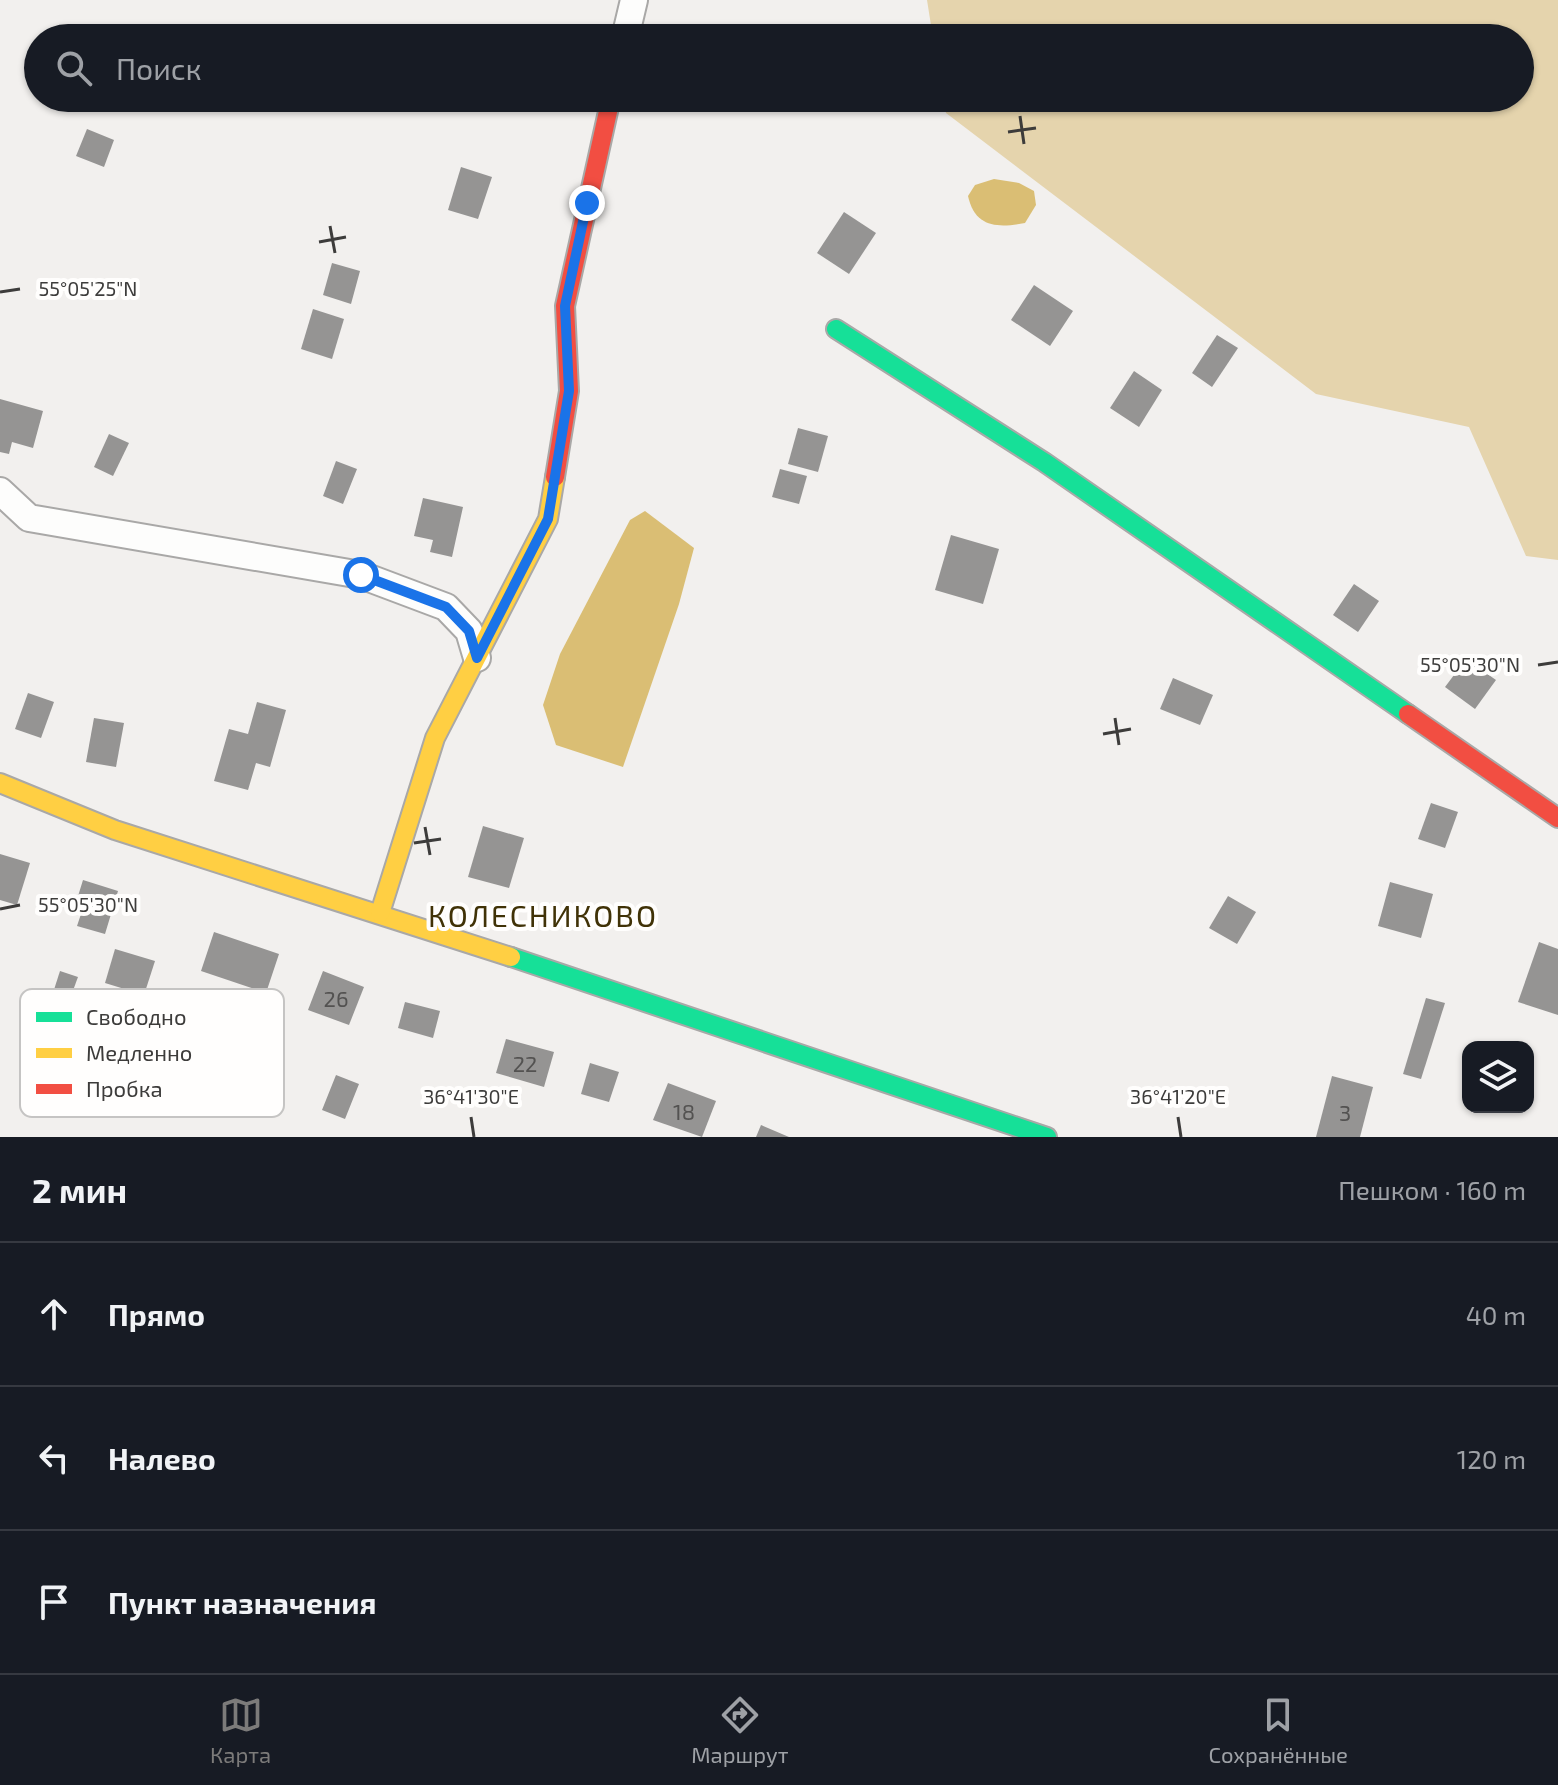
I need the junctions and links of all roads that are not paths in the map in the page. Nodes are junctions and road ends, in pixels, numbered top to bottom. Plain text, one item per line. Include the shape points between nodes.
1 (634, 0) edge
2 (628, 24) edge
3 (608, 112) edge
4 (836, 329) dead end
5 (0, 491) edge
6 (477, 658) junction
7 (0, 783) edge
8 (1558, 818) edge
9 (380, 913) junction
10 (1047, 1137) edge

1 - 2 street
3 - 6 street via 565,306 569,391 548,519
4 - 8 street via 1044,462
5 - 6 street via 29,518 361,575 446,607 469,631
6 - 9 street via 435,738
7 - 9 street via 115,830
9 - 10 street

